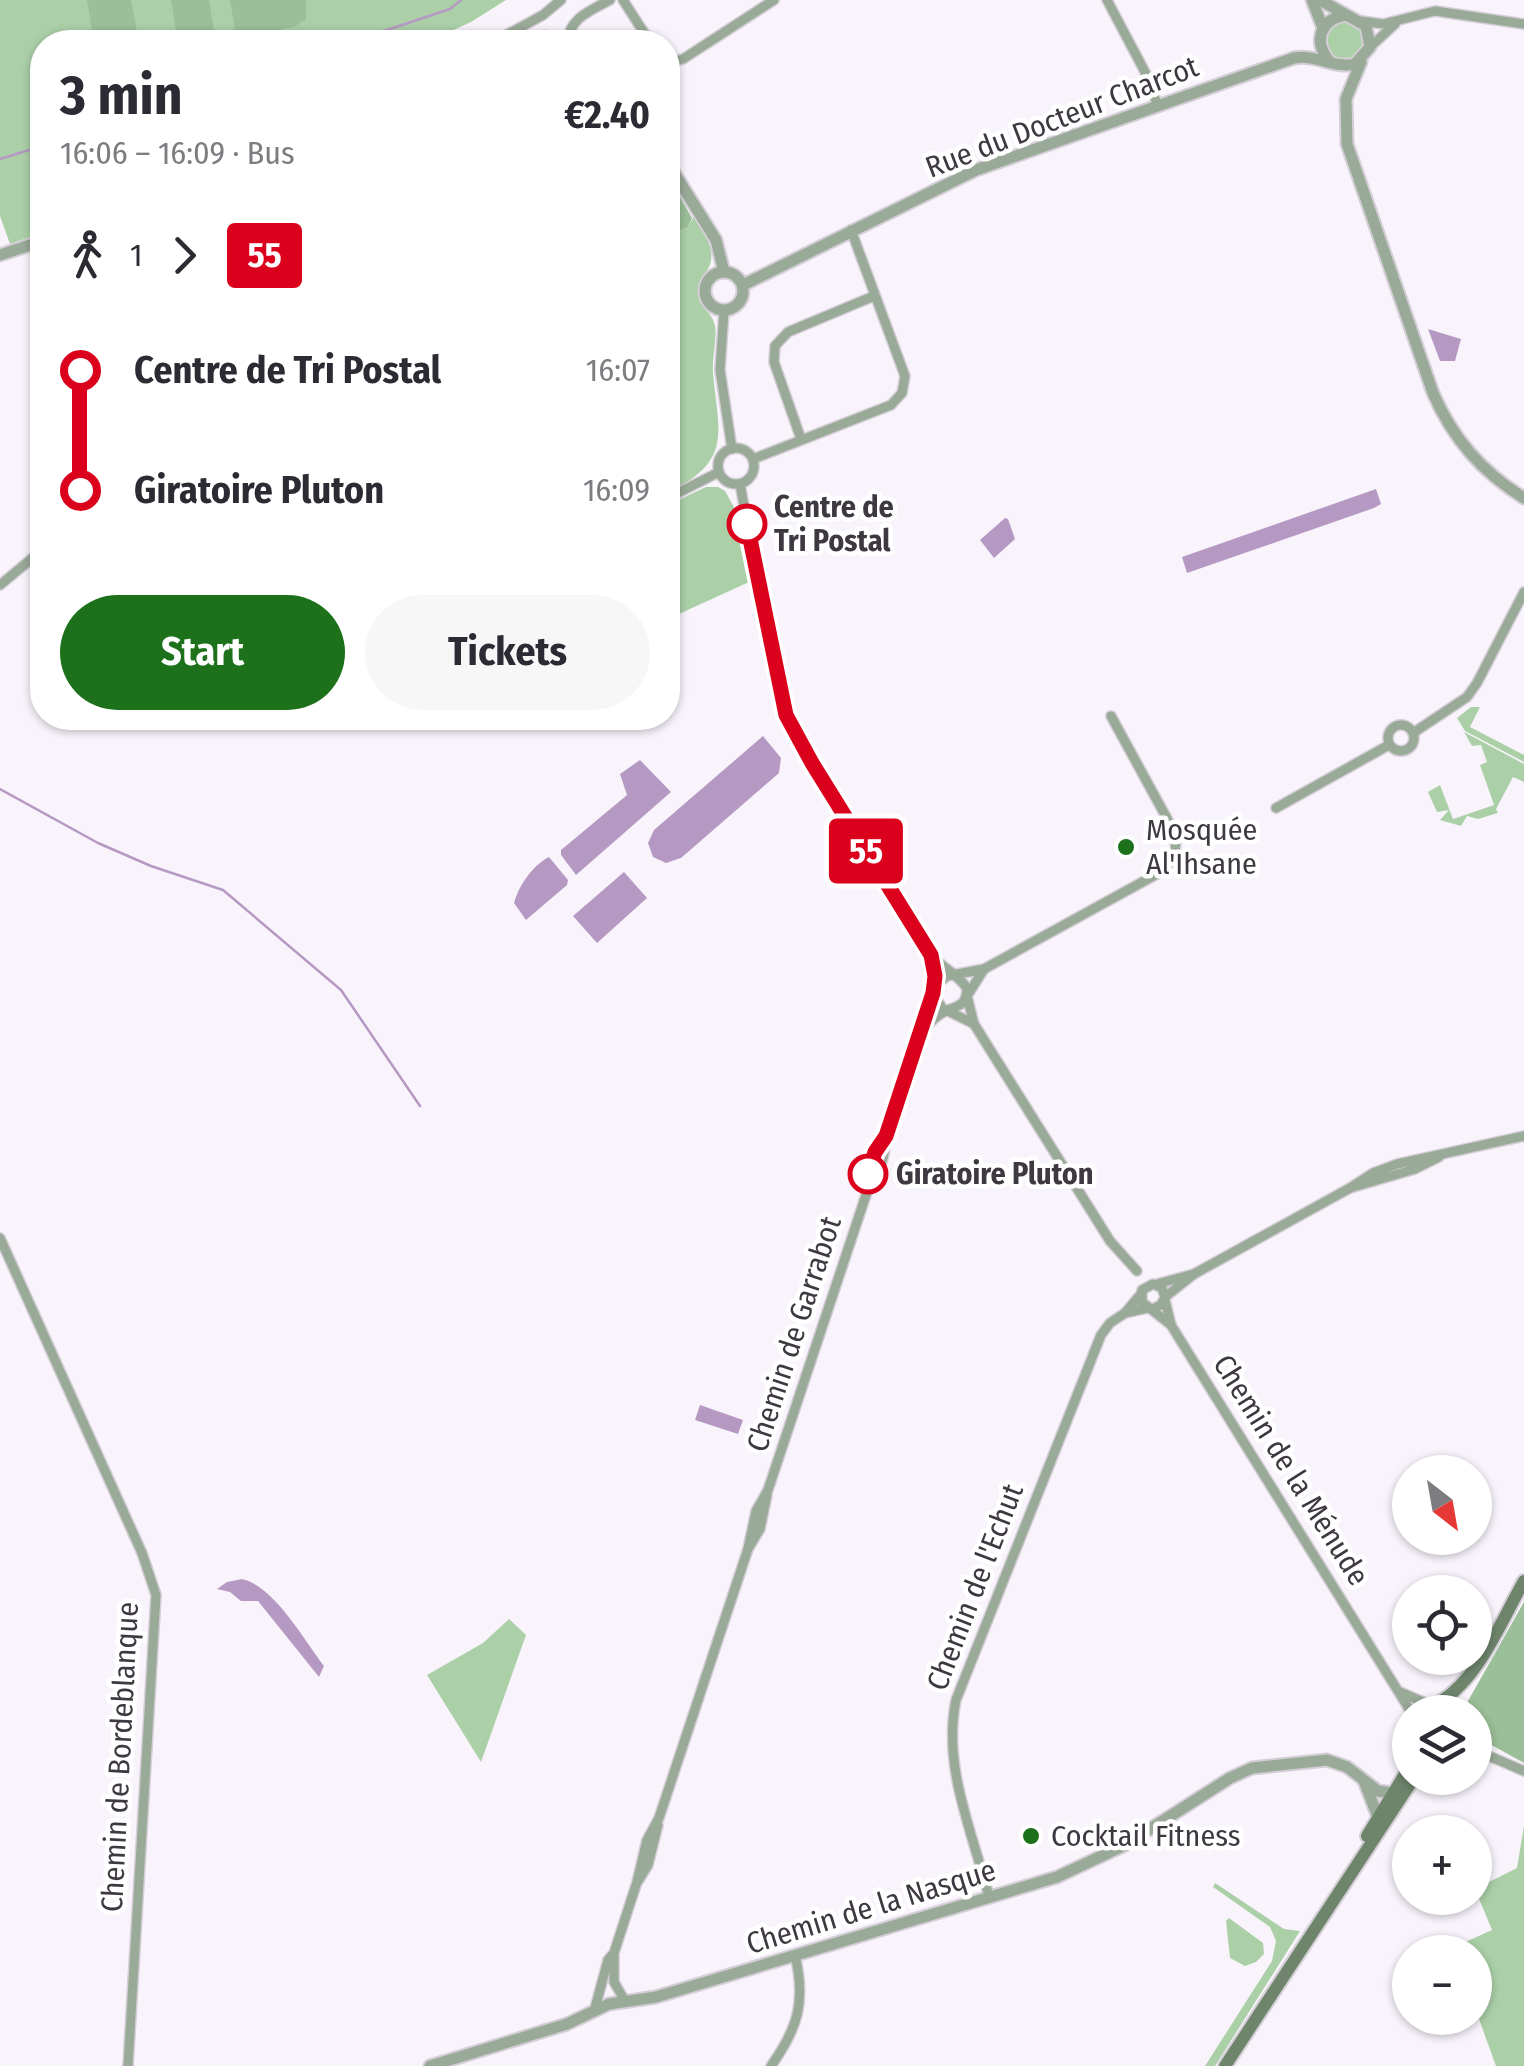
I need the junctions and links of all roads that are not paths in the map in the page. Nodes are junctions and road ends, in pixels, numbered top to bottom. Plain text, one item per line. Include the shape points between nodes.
1 (561, 0) edge
2 (610, 0) edge
3 (623, 0) edge
4 (774, 0) edge
5 (1107, 0) edge
6 (1312, 0) edge
7 (1320, 0) edge
8 (1345, 15) junction
9 (1360, 21) junction
10 (1397, 22) junction
11 (1524, 24) edge
12 (516, 30) edge
13 (572, 30) edge
14 (642, 30) edge
15 (1322, 30) junction
16 (1370, 47) junction
17 (1294, 58) junction
18 (680, 60) edge
19 (1362, 60) junction
20 (1331, 62) junction
21 (1346, 99) junction
22 (1158, 106) junction
23 (680, 182) edge
24 (850, 230) junction
25 (30, 245) edge
26 (0, 256) edge
27 (724, 272) junction
28 (743, 285) junction
29 (874, 296) junction
30 (724, 311) junction
31 (802, 439) junction
32 (732, 448) junction
33 (753, 459) junction
34 (719, 472) junction
35 (740, 484) junction
36 (680, 492) edge
37 (1524, 498) edge
38 (30, 560) edge
39 (0, 584) edge
40 (1524, 592) edge
41 (1111, 716) dead end
42 (1413, 732) junction
43 (1389, 746) junction
44 (1276, 808) dead end
45 (931, 955) junction
46 (984, 969) junction
47 (952, 976) junction
48 (934, 990) junction
49 (967, 996) junction
50 (948, 1010) junction
51 (974, 1024) junction
52 (920, 1032) junction
53 (1524, 1136) edge
54 (0, 1238) edge
55 (1138, 1271) junction
56 (1194, 1274) junction
57 (1155, 1284) junction
58 (1141, 1292) junction
59 (1165, 1298) junction
60 (1151, 1308) junction
61 (1125, 1313) junction
62 (1171, 1325) junction
63 (1524, 1581) edge
64 (1492, 1637) edge
65 (1469, 1675) edge
66 (1400, 1692) junction
67 (1402, 1695) edge
68 (1406, 1695) edge
69 (1444, 1695) edge
70 (1492, 1756) edge
71 (1524, 1771) edge
72 (1364, 1781) junction
73 (1392, 1793) joint
74 (1403, 1795) edge
75 (1378, 1817) junction
76 (1335, 1894) junction
77 (989, 1897) junction
78 (614, 1953) junction
79 (796, 1955) junction
80 (624, 2001) junction
81 (595, 2008) junction
82 (128, 2066) edge
83 (430, 2066) edge
84 (771, 2066) edge
85 (1224, 2066) edge

1 - 12 street
2 - 13 street via 580,16
3 - 14 street
4 - 18 street
5 - 22 street
6 - 15 street
7 - 8 street
8 - 9 street
8 - 15 street
9 - 10 street
9 - 16 street
10 - 11 street via 1435,11
10 - 16 street
15 - 17 street, Rue du Docteur Charcot
15 - 20 street via 1320,49
16 - 19 street
17 - 20 street, Rue du Docteur Charcot
17 - 22 street, Rue du Docteur Charcot
19 - 20 street via 1347,66
19 - 21 street
20 - 21 street
21 - 37 street via 1350,157 1440,410 1474,458
22 - 24 street, Rue du Docteur Charcot via 976,170
23 - 27 street via 716,240
24 - 28 street, Rue du Docteur Charcot
24 - 29 street
25 - 26 street
27 - 28 street
27 - 30 street via 705,287 709,303
28 - 30 street via 740,303
29 - 31 street via 777,342 774,362
29 - 31 street via 905,376 902,392 891,405
30 - 32 street via 720,370
31 - 33 street
32 - 33 street
32 - 34 street via 719,460
33 - 35 street via 752,474
34 - 35 street
34 - 36 street
35 - 45 street via 786,715
38 - 39 street
40 - 42 street via 1467,697
41 - 46 street via 1176,835 1174,858 1157,874
42 - 43 street via 1407,750
42 - 43 street via 1394,726
43 - 44 street
45 - 47 street
45 - 48 street
46 - 47 street
46 - 49 street
47 - 48 street
47 - 49 street via 965,983
48 - 50 street
48 - 52 street, Chemin de Garrabot
49 - 50 street
49 - 51 street
50 - 51 street
50 - 52 street
51 - 55 street via 1105,1234
52 - 78 street, Chemin de Garrabot via 875,1152 767,1492 766,1513 647,1840
53 - 56 street via 1384,1168
54 - 82 street, Chemin de Bordeblanque via 156,1595
55 - 57 street
55 - 58 street
56 - 57 street
56 - 59 street
57 - 58 street
57 - 59 street
58 - 60 street
58 - 61 street, Chemin de l'Echut
59 - 60 street
59 - 62 street, Chemin de la Ménude
60 - 61 street
60 - 62 street, Chemin de la Ménude
61 - 77 street, Chemin de l'Echut via 1101,1335 956,1700 954,1772
62 - 66 street, Chemin de la Ménude
63 - 64 main road
65 - 69 main road
66 - 67 street, Chemin de la Ménude
66 - 68 street
70 - 71 street
72 - 73 street, Chemin de la Nasque
72 - 75 street
72 - 77 street, Chemin de la Nasque via 1327,1760 1252,1768 1106,1855
73 - 75 main road
74 - 76 main road
75 - 76 main road
76 - 85 main road
77 - 79 street, Chemin de la Nasque
78 - 80 street, Chemin de Garrabot via 614,1982
78 - 81 street, Chemin de Garrabot
79 - 80 street, Chemin de la Nasque
79 - 84 street via 797,2022
80 - 81 street, Chemin de la Nasque
81 - 83 street, Chemin de la Nasque via 567,2024

